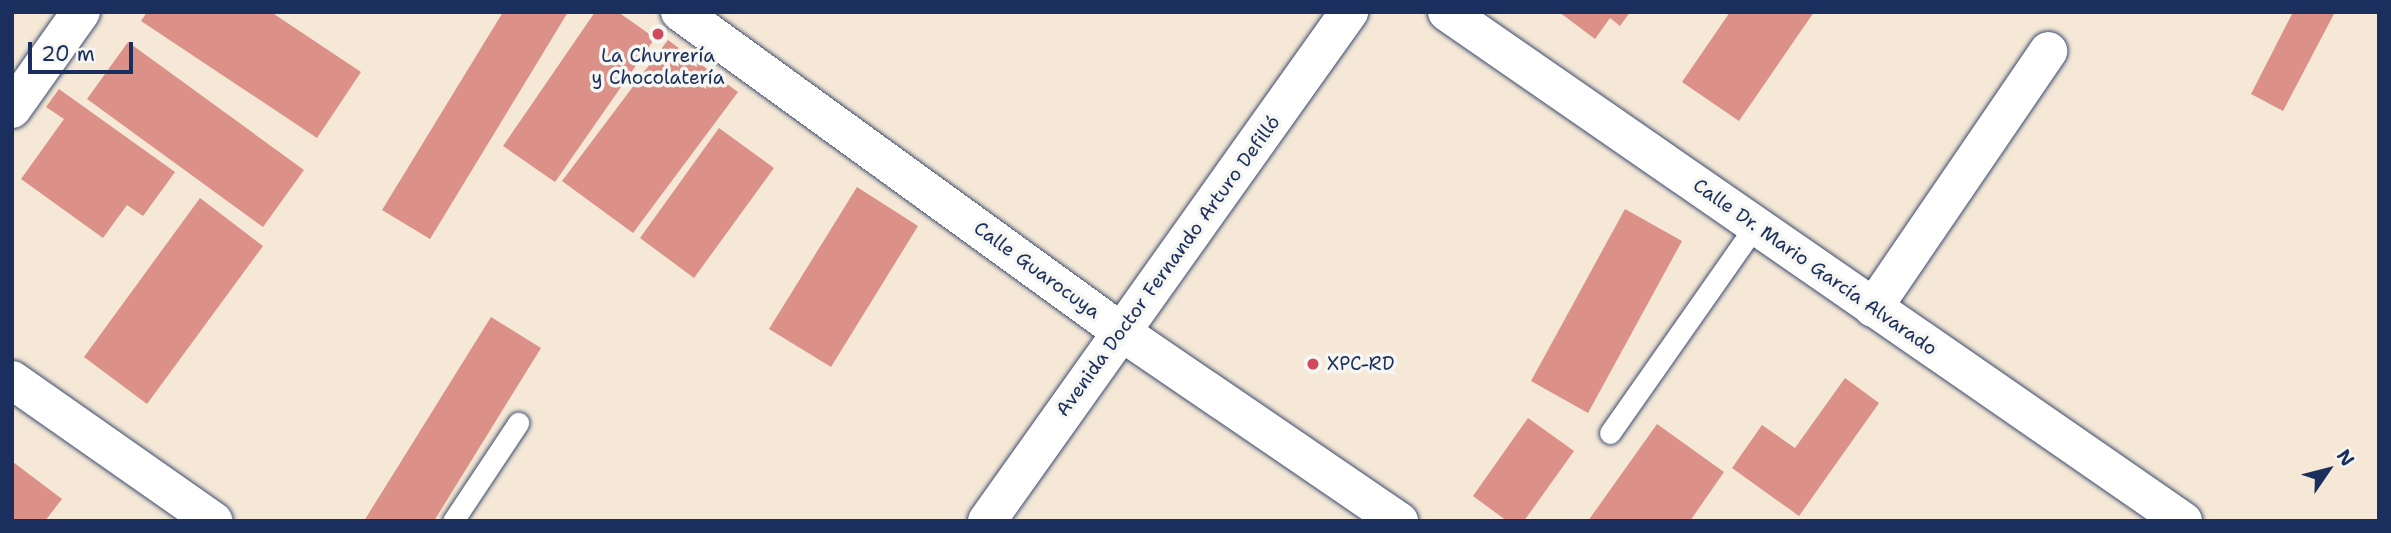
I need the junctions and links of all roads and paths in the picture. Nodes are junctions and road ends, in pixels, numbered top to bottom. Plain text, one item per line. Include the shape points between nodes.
1 (81, 12) edge
2 (680, 12) edge
3 (1349, 12) edge
4 (1447, 12) edge
5 (2048, 51) dead end
6 (12, 109) edge
7 (1755, 226) junction
8 (1873, 308) junction
9 (1120, 331) junction
10 (12, 380) edge
11 (518, 423) dead end
12 (1610, 433) dead end
13 (213, 521) edge
14 (453, 521) edge
15 (987, 521) edge
16 (1399, 521) edge
17 (2183, 521) edge

1 - 6 street
2 - 9 street, Calle Guarocuya
3 - 9 street, Avenida Doctor Fernando Arturo Defilló
4 - 7 street, Calle Dr. Mario García Alvarado
5 - 8 street
7 - 8 street, Calle Dr. Mario García Alvarado
7 - 12 lane
8 - 17 street, Calle Dr. Mario García Alvarado
9 - 15 street, Avenida Doctor Fernando Arturo Defilló
9 - 16 street, Calle Guarocuya
10 - 13 street
11 - 14 lane

